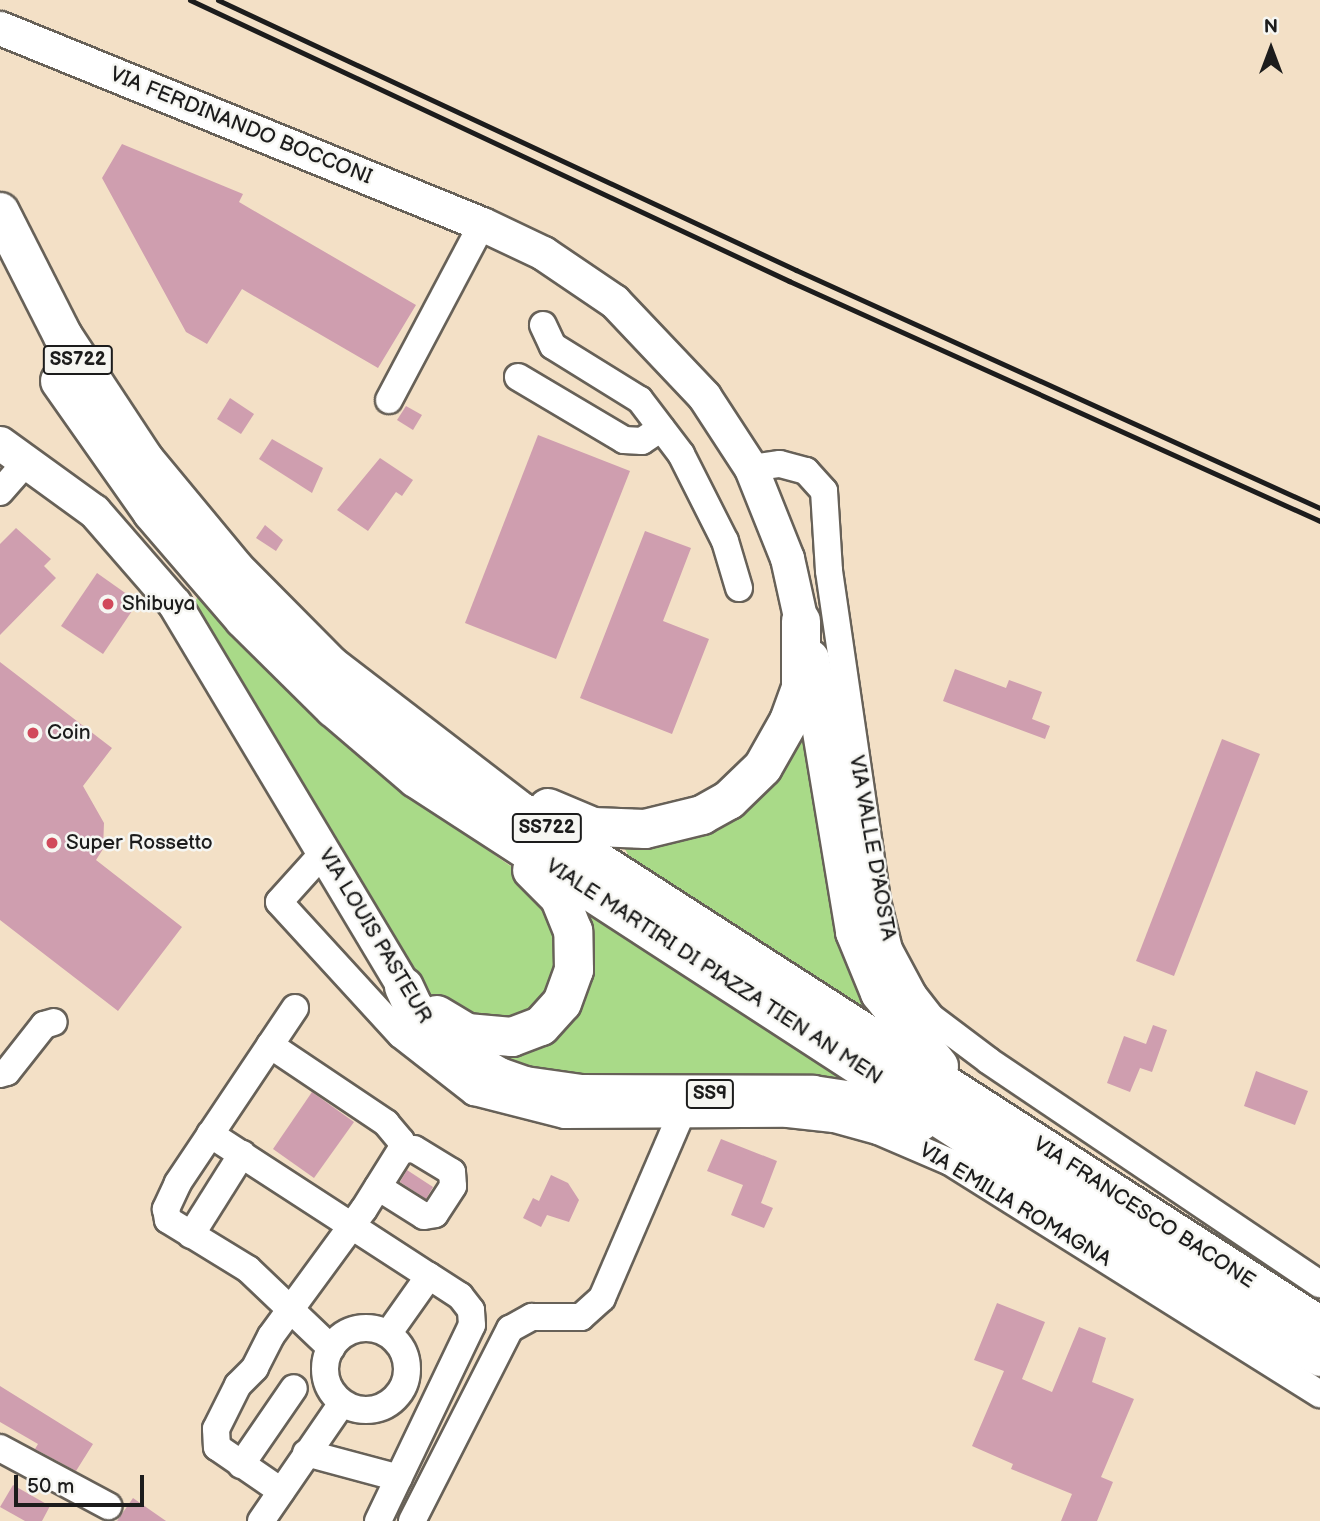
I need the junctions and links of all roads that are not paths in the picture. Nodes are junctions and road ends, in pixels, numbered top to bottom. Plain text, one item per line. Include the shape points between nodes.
1 (0, 28) edge
2 (0, 212) edge
3 (482, 223) junction
4 (0, 272) edge
5 (543, 325) dead end
6 (518, 377) dead end
7 (389, 400) dead end
8 (661, 428) junction
9 (0, 443) edge
10 (27, 461) junction
11 (751, 468) junction
12 (0, 492) edge
13 (163, 505) junction
14 (738, 588) dead end
15 (801, 621) junction
16 (368, 697) junction
17 (416, 778) junction
18 (324, 852) junction
19 (404, 987) junction
20 (295, 1008) dead end
21 (54, 1021) dead end
22 (270, 1045) junction
23 (0, 1073) edge
24 (968, 1099) junction
25 (680, 1116) junction
26 (210, 1134) junction
27 (401, 1150) junction
28 (242, 1154) junction
29 (1039, 1181) junction
30 (377, 1187) junction
31 (353, 1224) junction
32 (191, 1235) junction
33 (429, 1276) junction
34 (1320, 1284) edge
35 (290, 1312) junction
36 (1320, 1326) edge
37 (388, 1334) junction
38 (331, 1348) junction
39 (1320, 1357) edge
40 (294, 1388) dead end
41 (401, 1391) junction
42 (1320, 1394) edge
43 (342, 1402) junction
44 (433, 1407) junction
45 (0, 1448) edge
46 (306, 1453) junction
47 (242, 1465) junction
48 (399, 1478) junction
49 (281, 1491) junction
50 (108, 1506) dead end
51 (261, 1521) edge
52 (378, 1521) edge
53 (412, 1521) edge

1 - 3 main road, VIA FERDINANDO BOCCONI
2 - 13 highway, VIALE MARTIRI DI PIAZZA TIEN AN MEN / SS722 via 63,336
3 - 7 street
3 - 11 main road, VIA FERDINANDO BOCCONI via 579,275 648,332 704,396
4 - 13 highway, VIALE MARTIRI DI PIAZZA TIEN AN MEN / SS722 via 69,396
5 - 8 street via 553,346 639,400
6 - 8 street via 624,440 642,440
8 - 14 street via 681,454 724,541
9 - 10 main road, VIA LOUIS PASTEUR
10 - 12 street
10 - 18 main road, VIA LOUIS PASTEUR via 114,530 174,603
11 - 15 main road, VIA FERDINANDO BOCCONI via 786,558
11 - 34 street, VIA VALLE D'AOSTA via 780,464 806,471 824,491 829,571 877,901 889,949 913,993 932,1018 989,1060
13 - 16 highway, VIALE MARTIRI DI PIAZZA TIEN AN MEN / SS722
13 - 17 highway, VIALE MARTIRI DI PIAZZA TIEN AN MEN / SS722 via 288,665
15 - 16 highway via 801,688 775,752 729,800 675,824 618,831 569,820 430,729
15 - 24 highway via 821,702 852,910 865,961 898,1019
16 - 24 highway, VIALE MARTIRI DI PIAZZA TIEN AN MEN / SS722 via 520,811
17 - 19 highway, SS722 via 450,811 550,887 566,910 573,931 574,970 552,1016 505,1038 484,1038 452,1026
17 - 29 highway, VIALE MARTIRI DI PIAZZA TIEN AN MEN / SS722
18 - 19 main road, VIA LOUIS PASTEUR
18 - 25 street, VIA EMILIA ROMAGNA via 279,902 401,1035 442,1071 474,1092 534,1110 565,1115
19 - 29 highway, VIA LOUIS PASTEUR / SS9 via 414,1008 456,1052 525,1086 581,1094 791,1095 859,1102 929,1126 994,1163
20 - 22 street
21 - 23 street via 44,1025 7,1072
22 - 26 street
22 - 27 street via 386,1123 401,1141
24 - 36 highway, VIA FRANCESCO BACONE
25 - 42 street, VIA EMILIA ROMAGNA via 788,1114 834,1119 917,1146
25 - 53 street via 602,1298 581,1317 532,1317 510,1329
26 - 28 street
26 - 32 street via 166,1209 168,1220
27 - 30 street
27 - 30 street via 414,1149 452,1172 453,1186 435,1214 424,1216
28 - 31 street
28 - 32 street
29 - 39 highway, VIA FRANCESCO BACONE / SS9
30 - 31 street
31 - 33 street
31 - 35 street
32 - 35 street via 248,1269
33 - 37 street
33 - 44 street via 460,1296 471,1310 472,1325
35 - 38 street
35 - 47 street via 271,1336 256,1368 238,1385 216,1429 217,1447
37 - 38 street via 363,1328 339,1338
37 - 41 street via 406,1360
38 - 43 street via 324,1371 333,1394
40 - 47 street
41 - 43 street via 380,1408 354,1409
41 - 44 street
43 - 46 street
44 - 48 street
45 - 50 street
46 - 48 street
46 - 49 street
47 - 49 street
48 - 52 street
49 - 51 street

